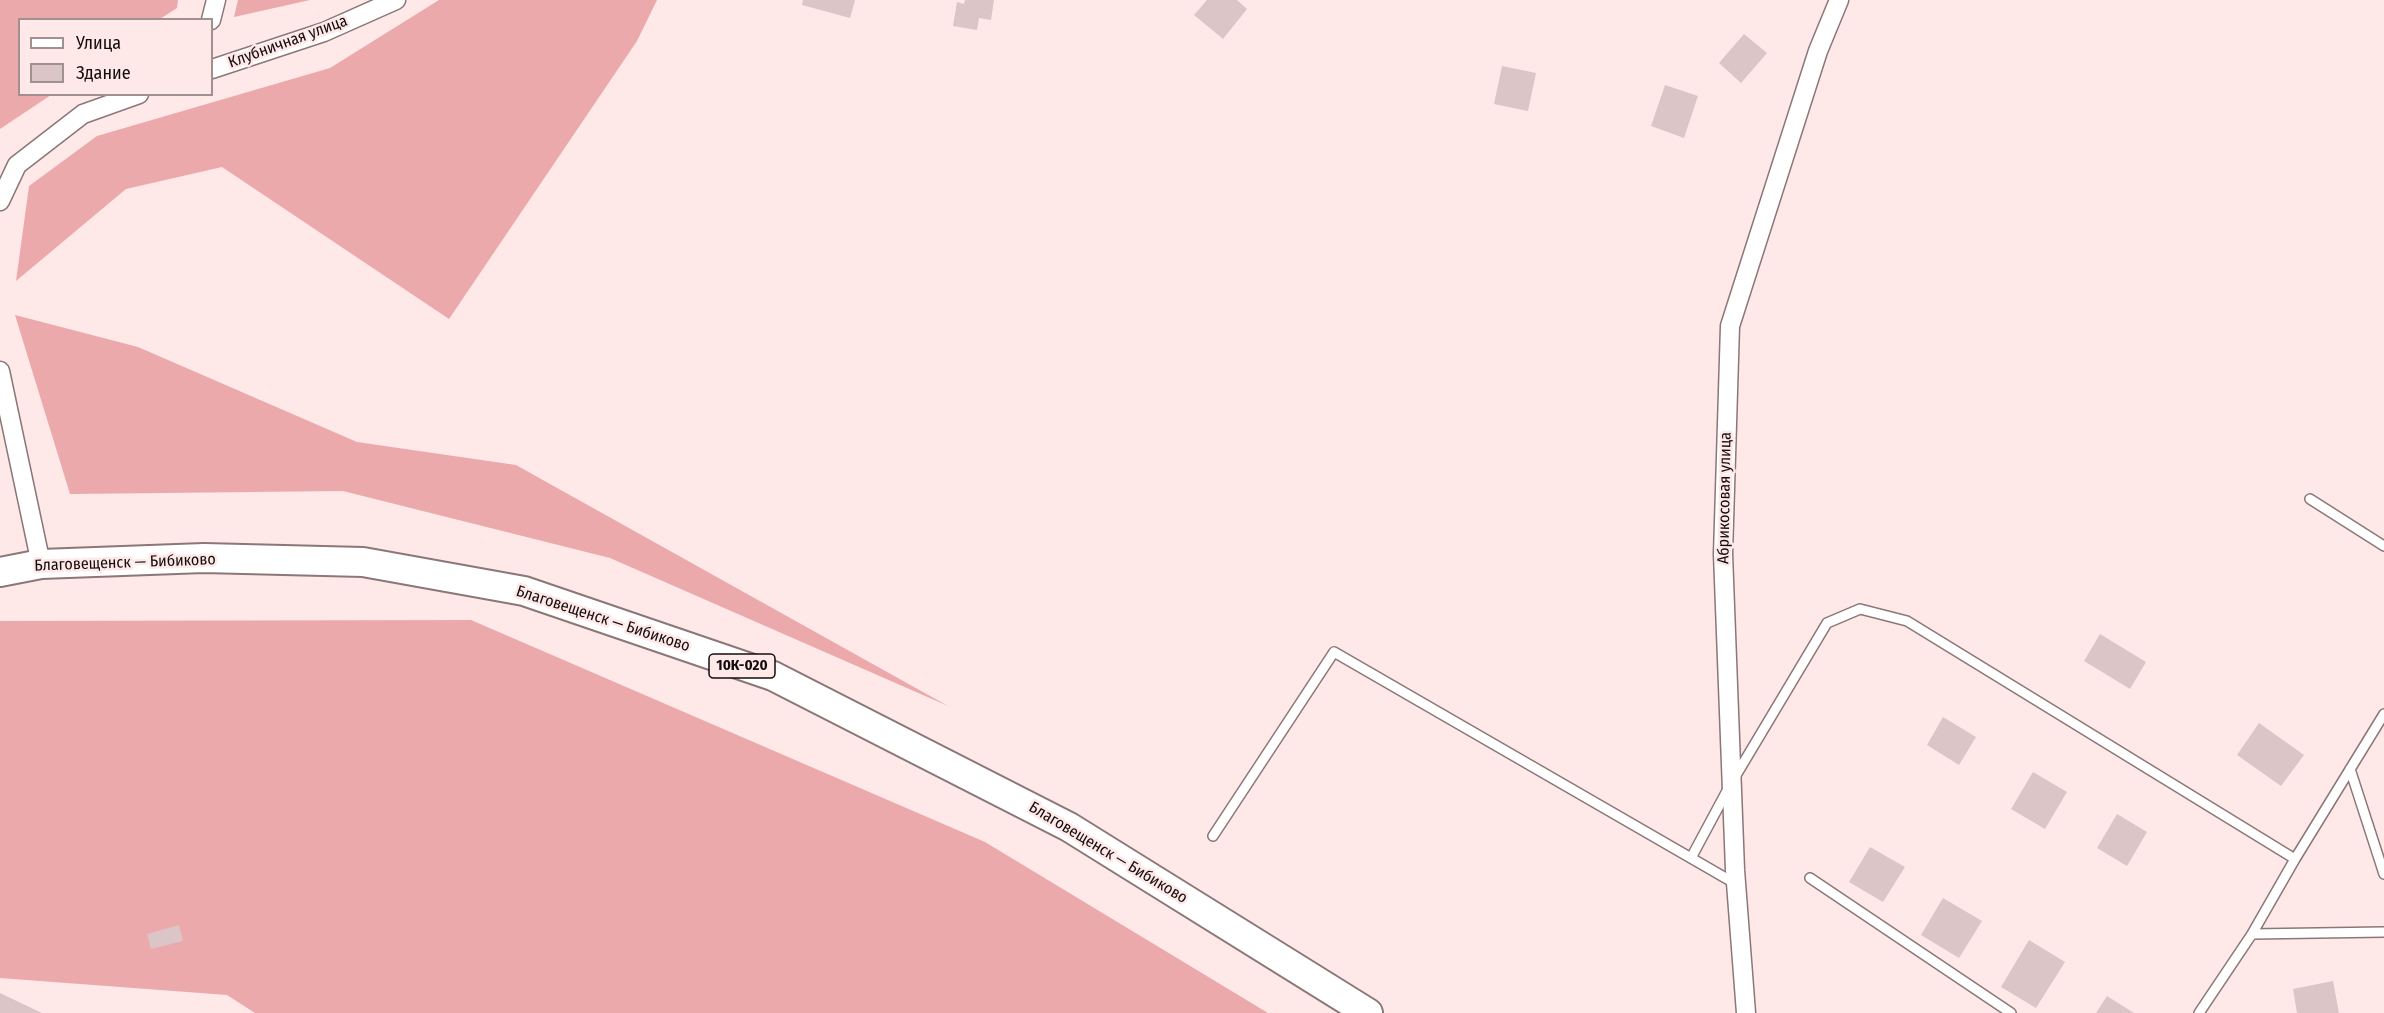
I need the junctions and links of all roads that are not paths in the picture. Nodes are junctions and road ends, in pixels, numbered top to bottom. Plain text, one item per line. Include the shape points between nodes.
1 (216, 0) edge
2 (396, 0) edge
3 (1839, 0) edge
4 (212, 18) edge
5 (213, 69) edge
6 (133, 96) edge
7 (0, 201) edge
8 (0, 371) edge
9 (2310, 500) dead end
10 (2384, 546) edge
11 (41, 564) junction
12 (0, 572) edge
13 (2384, 714) edge
14 (2350, 769) junction
15 (1732, 782) junction
16 (1213, 836) dead end
17 (1691, 858) junction
18 (2295, 859) junction
19 (2384, 874) edge
20 (1810, 878) dead end
21 (1736, 885) junction
22 (2384, 932) edge
23 (2252, 934) junction
24 (1368, 1013) edge
25 (1746, 1013) edge
26 (2011, 1013) edge
27 (2199, 1013) edge

1 - 4 street
2 - 5 street, Клубничная улица via 324,32
3 - 15 street, Абрикосовая улица via 1818,51 1730,326 1723,554
6 - 7 street via 83,114 17,165
8 - 11 street
9 - 10 lane
11 - 12 main road, Благовещенск — Бибиково / 10К-020
11 - 24 main road, Благовещенск — Бибиково / 10К-020 via 204,558 363,562 535,595 773,676 1069,826
13 - 14 lane
14 - 18 lane
14 - 19 lane
15 - 17 lane
15 - 18 lane via 1827,623 1860,609 1907,621
15 - 21 street, Абрикосовая улица
16 - 17 lane via 1334,652
17 - 21 lane
18 - 23 lane
20 - 26 lane
21 - 25 street, Абрикосовая улица
22 - 23 lane
23 - 27 lane

